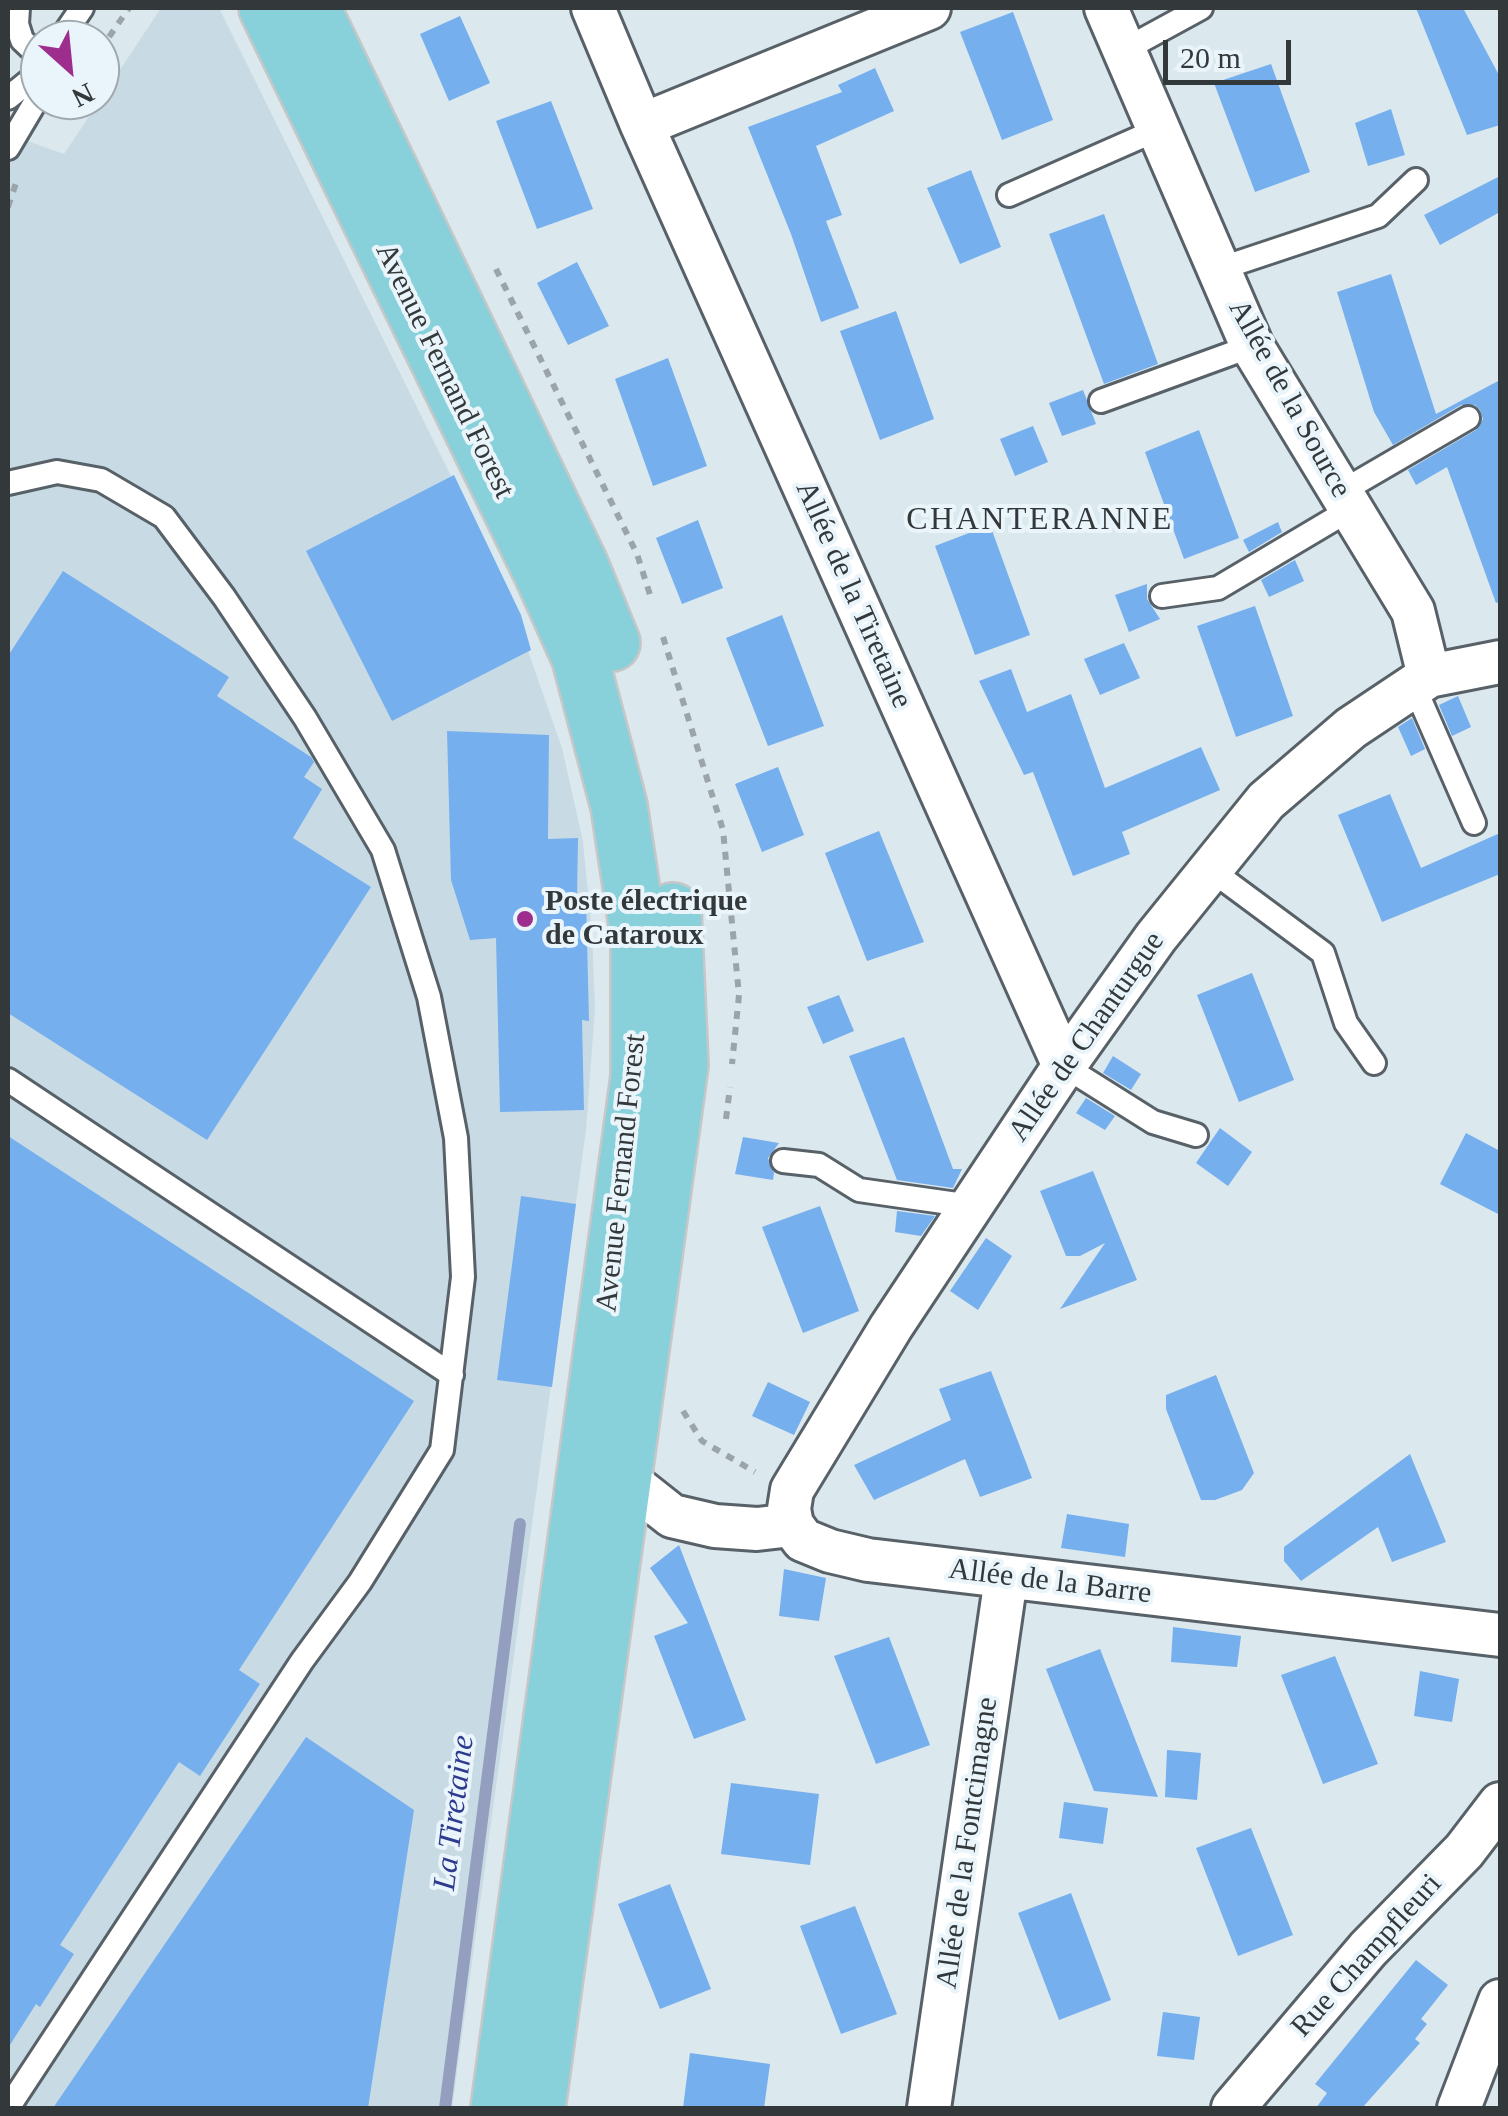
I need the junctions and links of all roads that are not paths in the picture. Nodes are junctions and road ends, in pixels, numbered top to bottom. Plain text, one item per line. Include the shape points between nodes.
1 (18, 8) edge
2 (267, 8) edge
3 (312, 8) edge
4 (593, 8) edge
5 (928, 8) edge
6 (1106, 8) edge
7 (1201, 8) edge
8 (20, 34) edge
9 (1124, 50) junction
10 (25, 120) edge
11 (642, 125) junction
12 (1158, 129) junction
13 (8, 148) edge
14 (1416, 180) dead end
15 (1010, 195) dead end
16 (1219, 270) junction
17 (1252, 346) junction
18 (1101, 401) dead end
19 (1468, 418) dead end
20 (8, 483) edge
21 (1346, 500) junction
22 (1162, 596) dead end
23 (1500, 662) edge
24 (1422, 681) junction
25 (1474, 823) dead end
26 (1211, 870) junction
27 (1374, 1062) dead end
28 (1064, 1066) junction
29 (8, 1080) edge
30 (1196, 1135) dead end
31 (783, 1161) dead end
32 (971, 1206) junction
33 (452, 1375) junction
34 (624, 1478) junction
35 (792, 1524) junction
36 (1006, 1578) junction
37 (1500, 1636) edge
38 (1495, 1825) edge
39 (1500, 2001) edge
40 (8, 2108) edge
41 (499, 2108) edge
42 (538, 2108) edge
43 (929, 2108) edge
44 (1233, 2108) edge
45 (1458, 2108) edge

1 - 8 lane
2 - 41 main road, Avenue Fernand Forest via 580,658 619,806 639,938 639,1077
3 - 34 main road, Avenue Fernand Forest via 580,564 613,644 657,808 676,932 680,1064
4 - 11 street, Allée de la Tiretaine
5 - 11 street
6 - 9 street, Allée de la Source
7 - 9 lane
9 - 12 street, Allée de la Source
10 - 13 lane
11 - 28 street, Allée de la Tiretaine
12 - 15 lane
12 - 16 street, Allée de la Source
14 - 16 lane via 1378,216
16 - 17 street, Allée de la Source
17 - 18 lane
17 - 21 street, Allée de la Source
19 - 21 lane
20 - 33 lane via 57,472 101,480 164,518 305,718 383,850 429,997 456,1138 463,1277
21 - 22 lane via 1218,588
21 - 24 street, Allée de la Source via 1413,611
23 - 24 street, Allée de Chanturgue
24 - 25 lane
24 - 26 street, Allée de Chanturgue via 1351,728 1266,801
26 - 27 lane via 1323,953 1346,1023
26 - 28 street, Allée de Chanturgue
28 - 30 lane via 1153,1122
28 - 32 street, Allée de Chanturgue
29 - 33 lane
31 - 32 lane via 819,1165 858,1190
32 - 35 street, Allée de Chanturgue via 814,1449 792,1490
33 - 40 lane via 442,1450
34 - 35 street via 672,1516 757,1529
34 - 42 main road, Avenue Fernand Forest
35 - 36 street, Allée de la Barre via 803,1540 830,1551
36 - 37 street, Allée de la Barre
36 - 43 street, Allée de la Fontcimagne
38 - 44 street, Rue Champfleuri via 1368,1950
39 - 45 street

